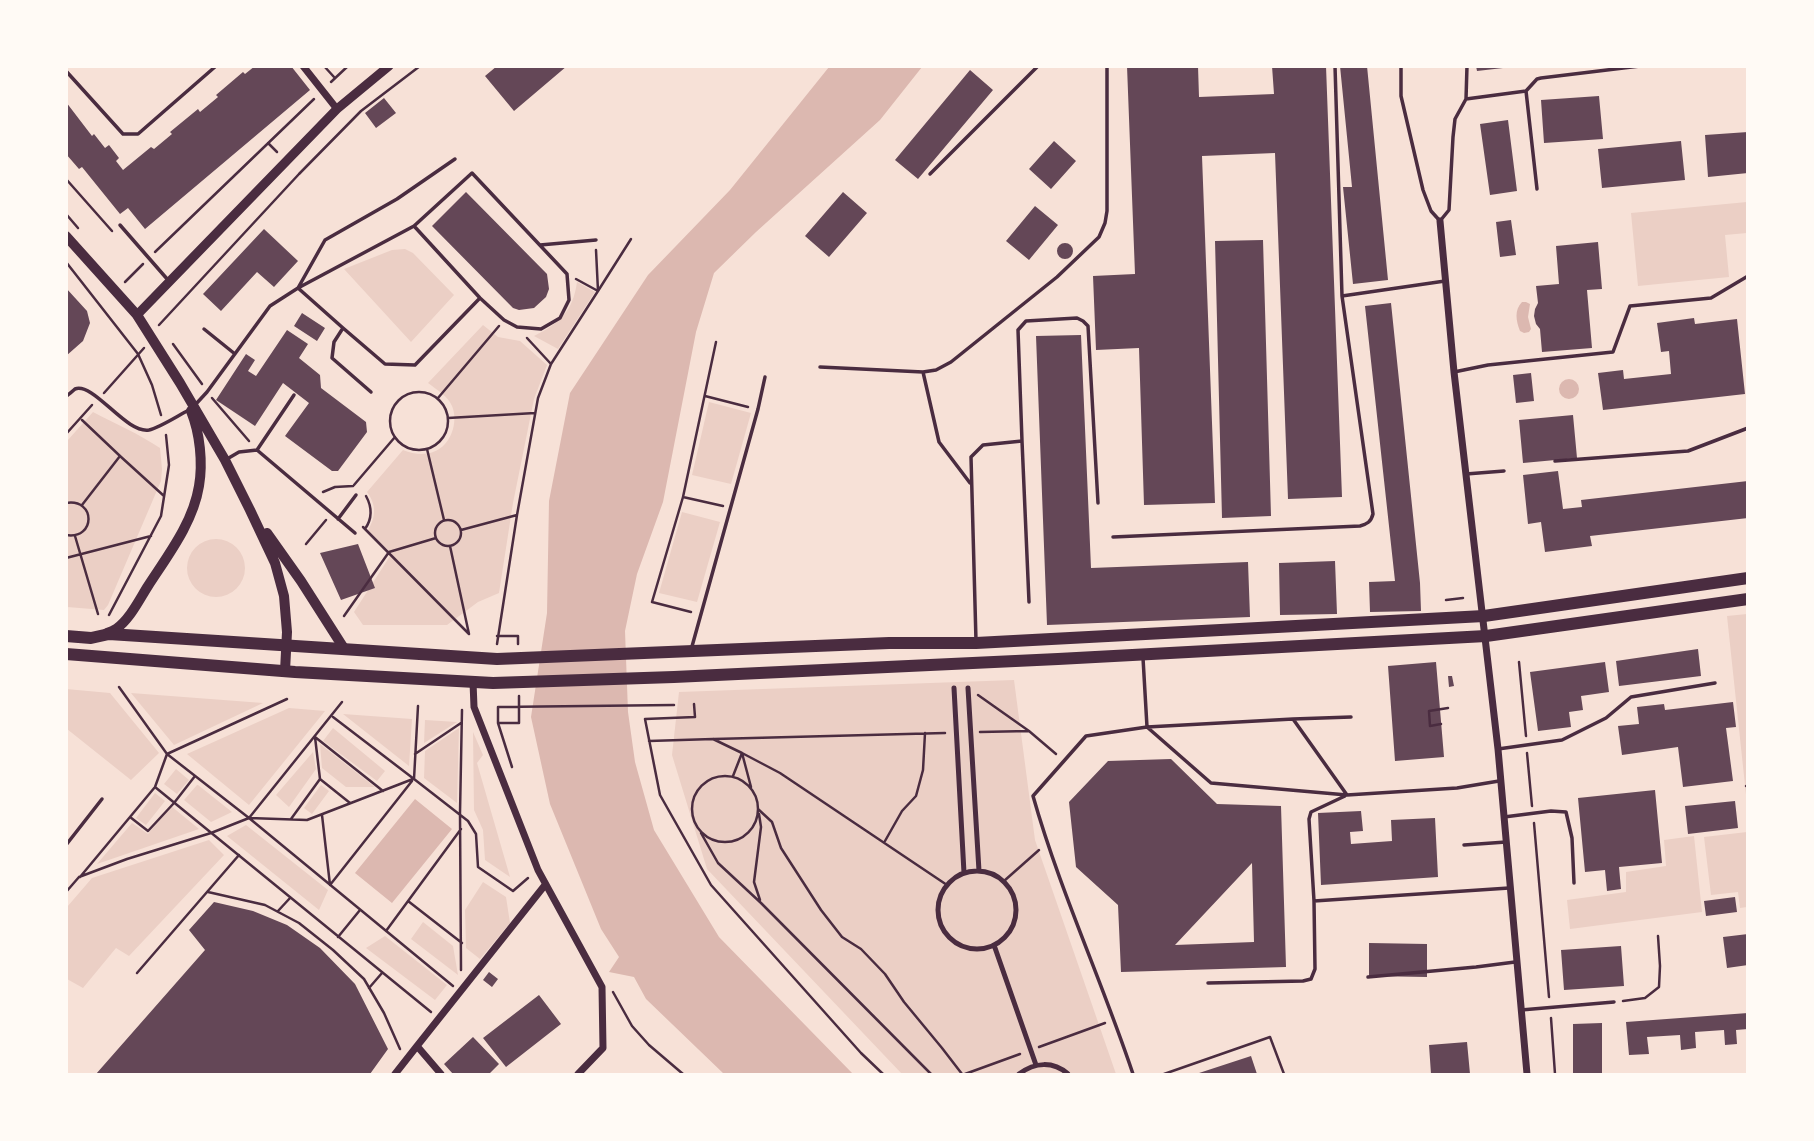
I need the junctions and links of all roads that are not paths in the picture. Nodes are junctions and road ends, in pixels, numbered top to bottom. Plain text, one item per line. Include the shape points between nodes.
1 (216, 66) edge
2 (303, 66) edge
3 (389, 66) edge
4 (1038, 66) edge
5 (1107, 66) edge
6 (1335, 66) edge
7 (1401, 66) edge
8 (1467, 66) edge
9 (1640, 66) edge
10 (66, 71) edge
11 (1526, 91) junction
12 (1466, 99) junction
13 (337, 108) junction
14 (454, 159) dead end
15 (930, 174) dead end
16 (1537, 189) dead end
17 (1440, 221) junction
18 (120, 225) dead end
19 (414, 226) junction
20 (66, 236) edge
21 (596, 240) road end
22 (540, 245) junction
23 (1748, 276) edge
24 (169, 281) junction
25 (1445, 282) junction
26 (298, 288) junction
27 (1342, 296) junction
28 (480, 298) junction
29 (137, 315) junction
30 (342, 328) junction
31 (204, 329) dead end
32 (235, 354) junction
33 (820, 367) dead end
34 (923, 372) junction
35 (1454, 372) junction
36 (765, 377) dead end
37 (371, 392) dead end
38 (294, 395) dead end
39 (66, 396) edge
40 (192, 408) junction
41 (1748, 428) edge
42 (1022, 441) junction
43 (257, 450) junction
44 (225, 460) junction
45 (1555, 461) dead end
46 (1504, 471) dead end
47 (1466, 474) junction
48 (972, 485) junction
49 (356, 495) dead end
50 (1098, 503) dead end
51 (250, 510) junction
52 (338, 519) junction
53 (355, 533) dead end
54 (1113, 537) dead end
55 (1748, 578) edge
56 (1748, 599) edge
57 (1030, 602) dead end
58 (1484, 616) junction
59 (66, 636) edge
60 (1486, 636) junction
61 (91, 638) junction
62 (976, 643) junction
63 (287, 646) junction
64 (345, 650) junction
65 (690, 652) junction
66 (66, 654) edge
67 (1143, 654) junction
68 (285, 671) junction
69 (473, 682) junction
70 (1715, 683) dead end
71 (954, 688) dead end
72 (968, 688) road end
73 (1351, 717) dead end
74 (1293, 719) junction
75 (1147, 727) junction
76 (1498, 749) junction
77 (1501, 781) junction
78 (1347, 795) junction
79 (103, 799) dead end
80 (1504, 817) junction
81 (1506, 842) junction
82 (66, 845) edge
83 (1464, 845) dead end
84 (979, 871) junction
85 (964, 873) junction
86 (1574, 883) dead end
87 (545, 885) junction
88 (1510, 888) junction
89 (1314, 901) junction
90 (994, 945) junction
91 (1517, 961) junction
92 (1368, 977) dead end
93 (1208, 983) dead end
94 (1614, 1002) road end
95 (1521, 1010) junction
96 (417, 1046) junction
97 (1036, 1065) junction
98 (395, 1074) edge
99 (441, 1074) edge
100 (578, 1074) edge
101 (1019, 1074) edge
102 (1068, 1074) edge
103 (1133, 1074) edge
104 (1527, 1074) edge

1 - 10 lane via 138,134 122,134
2 - 13 street
3 - 13 street
4 - 15 lane
5 - 34 lane via 1107,211 1099,237 951,362
6 - 27 lane
7 - 17 lane via 1401,96 1423,190 1430,211
8 - 12 lane
9 - 11 lane via 1541,78
11 - 12 lane
11 - 16 lane
12 - 17 lane via 1455,119 1449,210
13 - 24 street
14 - 26 lane via 397,199 325,240
17 - 25 street
18 - 24 lane
19 - 22 lane via 472,173
19 - 26 lane
19 - 28 lane
20 - 29 main road
21 - 22 lane
22 - 28 lane via 567,274 569,300 560,318 541,329 517,327
23 - 35 lane via 1711,298 1630,306 1613,352
24 - 29 street
25 - 27 lane
25 - 35 street
26 - 30 lane
26 - 32 lane via 270,306
27 - 54 lane via 1371,520 1360,526
28 - 30 lane via 415,365 385,364
29 - 40 main road
30 - 37 lane via 332,358
31 - 32 lane
32 - 40 lane
33 - 34 lane
34 - 48 lane via 939,442
35 - 47 street
36 - 65 lane
38 - 43 lane
39 - 40 lane via 82,389 136,429 149,430
40 - 44 main road
40 - 61 main road via 200,454 200,484 194,505 132,612 115,630
41 - 45 lane via 1688,451
42 - 48 lane via 983,445 971,457
42 - 50 lane via 1018,330 1026,321 1077,318 1088,326
42 - 57 lane
43 - 44 lane
43 - 52 lane
44 - 51 main road
46 - 47 lane
47 - 58 street
48 - 62 lane
49 - 52 lane
51 - 63 main road via 275,563 284,596
51 - 64 main road
52 - 53 lane
55 - 58 highway
56 - 60 highway
58 - 60 street
58 - 62 highway
59 - 61 highway
60 - 67 highway
60 - 76 street
61 - 63 highway via 108,634
62 - 65 highway
63 - 64 highway
63 - 68 main road
64 - 65 highway
66 - 68 highway
67 - 69 highway
67 - 75 lane
68 - 69 highway
69 - 87 street via 474,707
70 - 76 lane via 1631,697 1606,718 1562,740
71 - 85 street
72 - 84 street
73 - 74 lane
74 - 75 lane
74 - 78 lane
75 - 78 lane via 1211,783
75 - 103 lane via 1086,736 1033,796 1046,843
76 - 77 street
77 - 78 lane
77 - 80 street
78 - 89 lane via 1311,813 1309,819
79 - 82 lane
80 - 81 street
80 - 86 lane via 1566,812
81 - 83 lane
81 - 88 street
84 - 85 street
84 - 90 street via 1004,881 1014,897 1016,916 1009,933
85 - 90 street via 947,885 939,901 938,918 952,941 968,948
87 - 96 street
87 - 100 street via 602,987 603,1048
88 - 89 lane
88 - 91 street
89 - 93 lane via 1315,969 1311,979
90 - 97 street
91 - 92 lane
91 - 95 street
94 - 95 lane
95 - 104 street
96 - 98 street
96 - 99 street
97 - 101 street
97 - 102 street via 1051,1065

